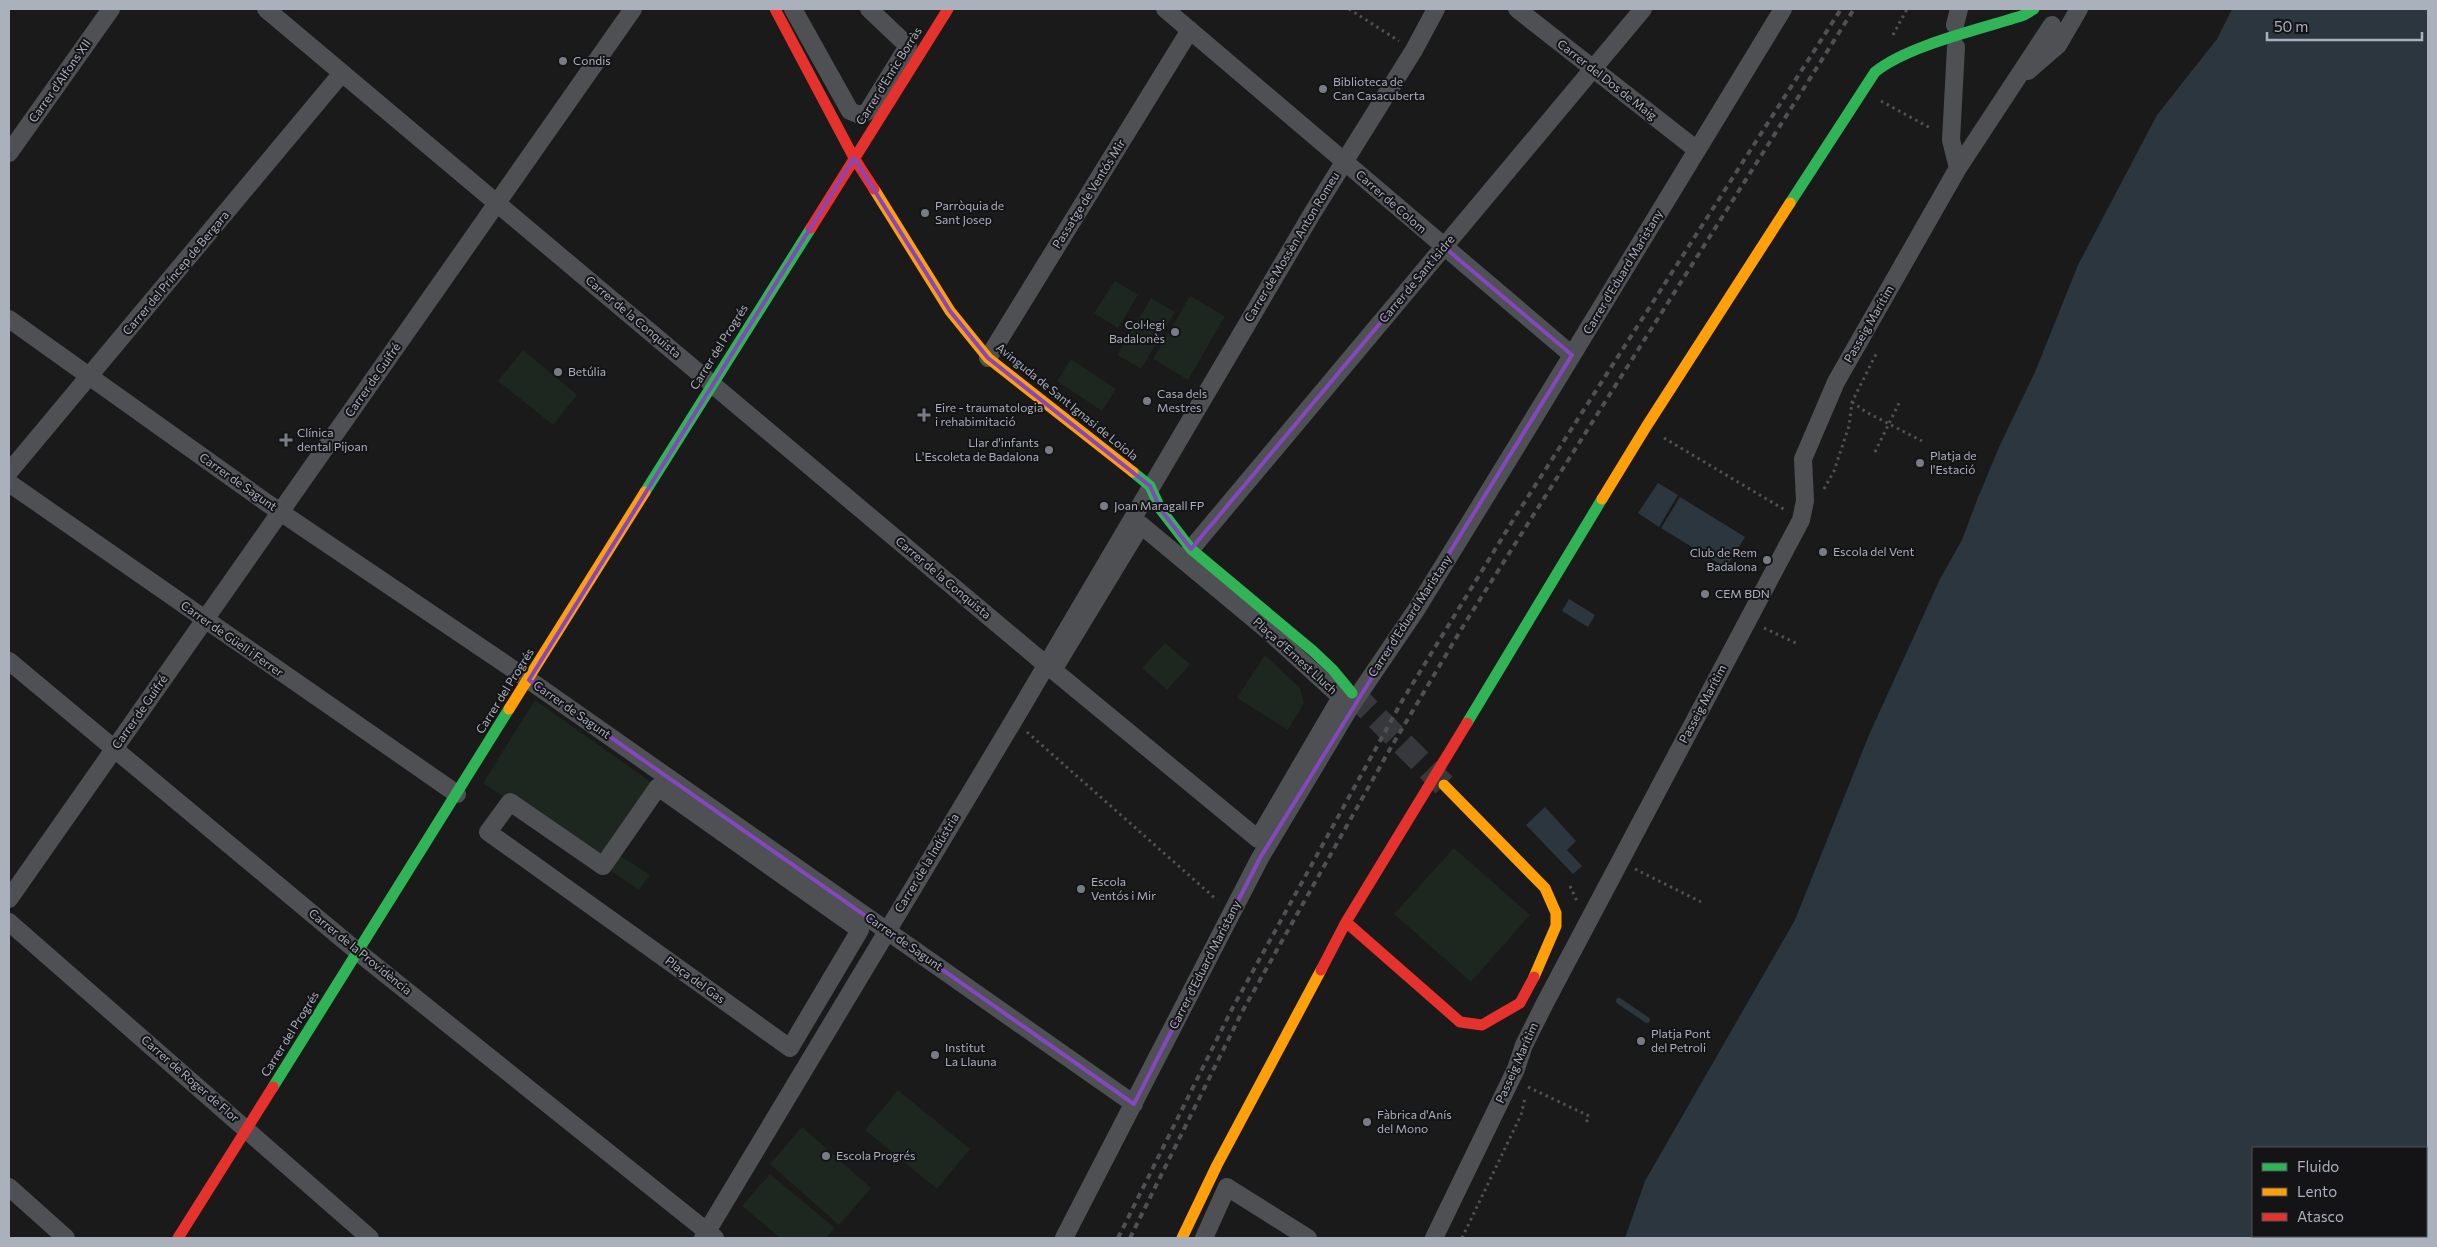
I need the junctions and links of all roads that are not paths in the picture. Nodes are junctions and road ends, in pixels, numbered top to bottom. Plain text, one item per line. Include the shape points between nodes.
1 (111, 9) edge
2 (266, 9) edge
3 (633, 9) edge
4 (774, 9) edge
5 (793, 9) edge
6 (869, 9) edge
7 (948, 9) edge
8 (1165, 9) edge
9 (1436, 9) edge
10 (1517, 9) edge
11 (1643, 9) edge
12 (1783, 9) edge
13 (2034, 9) edge
14 (2079, 9) edge
15 (2052, 25) dead end
16 (1190, 30) junction
17 (1956, 47) dead end
18 (1592, 68) junction
19 (342, 73) junction
20 (2010, 87) junction
21 (1697, 150) junction
22 (9, 153) edge
23 (854, 158) junction
24 (1344, 161) junction
25 (1958, 168) junction
26 (496, 203) junction
27 (1444, 247) junction
28 (9, 319) edge
29 (1572, 355) junction
30 (988, 358) junction
31 (88, 377) junction
32 (713, 382) junction
33 (9, 472) edge
34 (9, 483) edge
35 (1150, 486) junction
36 (281, 512) junction
37 (1191, 549) junction
38 (203, 619) junction
39 (9, 661) edge
40 (1049, 667) junction
41 (528, 680) junction
42 (1351, 701) junction
43 (115, 748) junction
44 (1444, 785) tunnel mouth
45 (658, 787) joint
46 (457, 794) junction
47 (9, 899) edge
48 (9, 922) edge
49 (1346, 922) junction
50 (886, 930) junction
51 (358, 952) junction
52 (1134, 1104) junction
53 (246, 1128) junction
54 (9, 1187) edge
55 (708, 1236) edge
56 (66, 1238) edge
57 (178, 1238) edge
58 (370, 1238) edge
59 (1064, 1238) edge
60 (1182, 1238) edge
61 (1204, 1238) edge
62 (1308, 1238) edge
63 (1434, 1238) edge

1 - 22 street, Carrer d'Alfons XII
2 - 19 street, Carrer de la Conquista
3 - 26 street, Carrer de Guifré
4 - 23 street, Avinguda de Sant Ignasi de Loiola
5 - 6 street via 850,112 860,116 868,111 908,46
7 - 23 street, Carrer d'Enric Borràs
8 - 16 street, Carrer de Colom
9 - 24 street, Carrer de Mossèn Anton Romeu
10 - 18 street, Carrer del Dos de Maig
11 - 18 street, Carrer de Sant Isidre
12 - 21 street, Carrer d'Eduard Maristany
13 - 49 street via 2016,18 1909,52 1880,67 1646,427
14 - 20 street, Passeig Marítim via 2058,45
15 - 20 street, Passeig Marítim
16 - 24 street, Carrer de Colom
16 - 30 street, Passatge de Ventós Mir
17 - 25 street via 1950,140
18 - 21 street, Carrer del Dos de Maig
18 - 27 street, Carrer de Sant Isidre
19 - 26 street, Carrer de la Conquista
19 - 31 street, Carrer del Príncep de Bergara
20 - 25 street, Passeig Marítim
21 - 29 street, Carrer d'Eduard Maristany
23 - 30 street, Avinguda de Sant Ignasi de Loiola via 950,311
23 - 32 street, Carrer del Progrés
24 - 27 street, Carrer de Colom
24 - 35 street, Carrer de Mossèn Anton Romeu
25 - 63 street, Passeig Marítim via 1836,382 1803,459 1805,501 1801,520 1545,1003
26 - 32 street, Carrer de la Conquista
26 - 36 street, Carrer de Guifré
27 - 29 street, Carrer de Colom
27 - 37 street, Carrer de Sant Isidre
28 - 31 street, Carrer de Sagunt
29 - 42 street, Carrer d'Eduard Maristany via 1416,610
30 - 35 street, Avinguda de Sant Ignasi de Loiola
31 - 33 street, Carrer del Príncep de Bergara
31 - 36 street, Carrer de Sagunt
32 - 40 street, Carrer de la Conquista
32 - 41 street, Carrer del Progrés
34 - 38 street, Carrer de Güell i Ferrer
35 - 37 street, Avinguda de Sant Ignasi de Loiola via 1162,510
35 - 40 street, Carrer de la Indústria
36 - 38 street, Carrer de Guifré
36 - 41 street, Carrer de Sagunt
37 - 42 street, Avinguda de Sant Ignasi de Loiola via 1333,670
38 - 43 street, Carrer de Guifré
38 - 46 street, Carrer de Güell i Ferrer
39 - 43 street, Carrer de la Providència
40 - 40 street, Plaça d'Ernest Lluch via 1258,839 1341,697 1266,629 1141,525
40 - 50 street, Carrer de la Indústria
41 - 46 street, Carrer del Progrés
41 - 50 street, Carrer de Sagunt
42 - 52 street, Carrer d'Eduard Maristany via 1260,858
43 - 47 street, Carrer de Guifré
43 - 51 street, Carrer de la Providència
44 - 49 street via 1545,888 1554,904 1554,933 1520,1003 1482,1025 1460,1022
45 - 45 street, Plaça del Gas via 603,866 510,802 488,832 790,1048 860,930
46 - 51 street, Carrer del Progrés
48 - 53 street, Carrer de Roger de Flor
49 - 60 street via 1216,1165
50 - 52 street, Carrer de Sagunt
50 - 55 street, Carrer de la Indústria
51 - 53 street, Carrer del Progrés
51 - 55 street, Carrer de la Providència
52 - 59 street, Carrer d'Eduard Maristany
53 - 57 street, Carrer del Progrés
53 - 58 street, Carrer de Roger de Flor
54 - 56 street
61 - 62 street via 1227,1187

